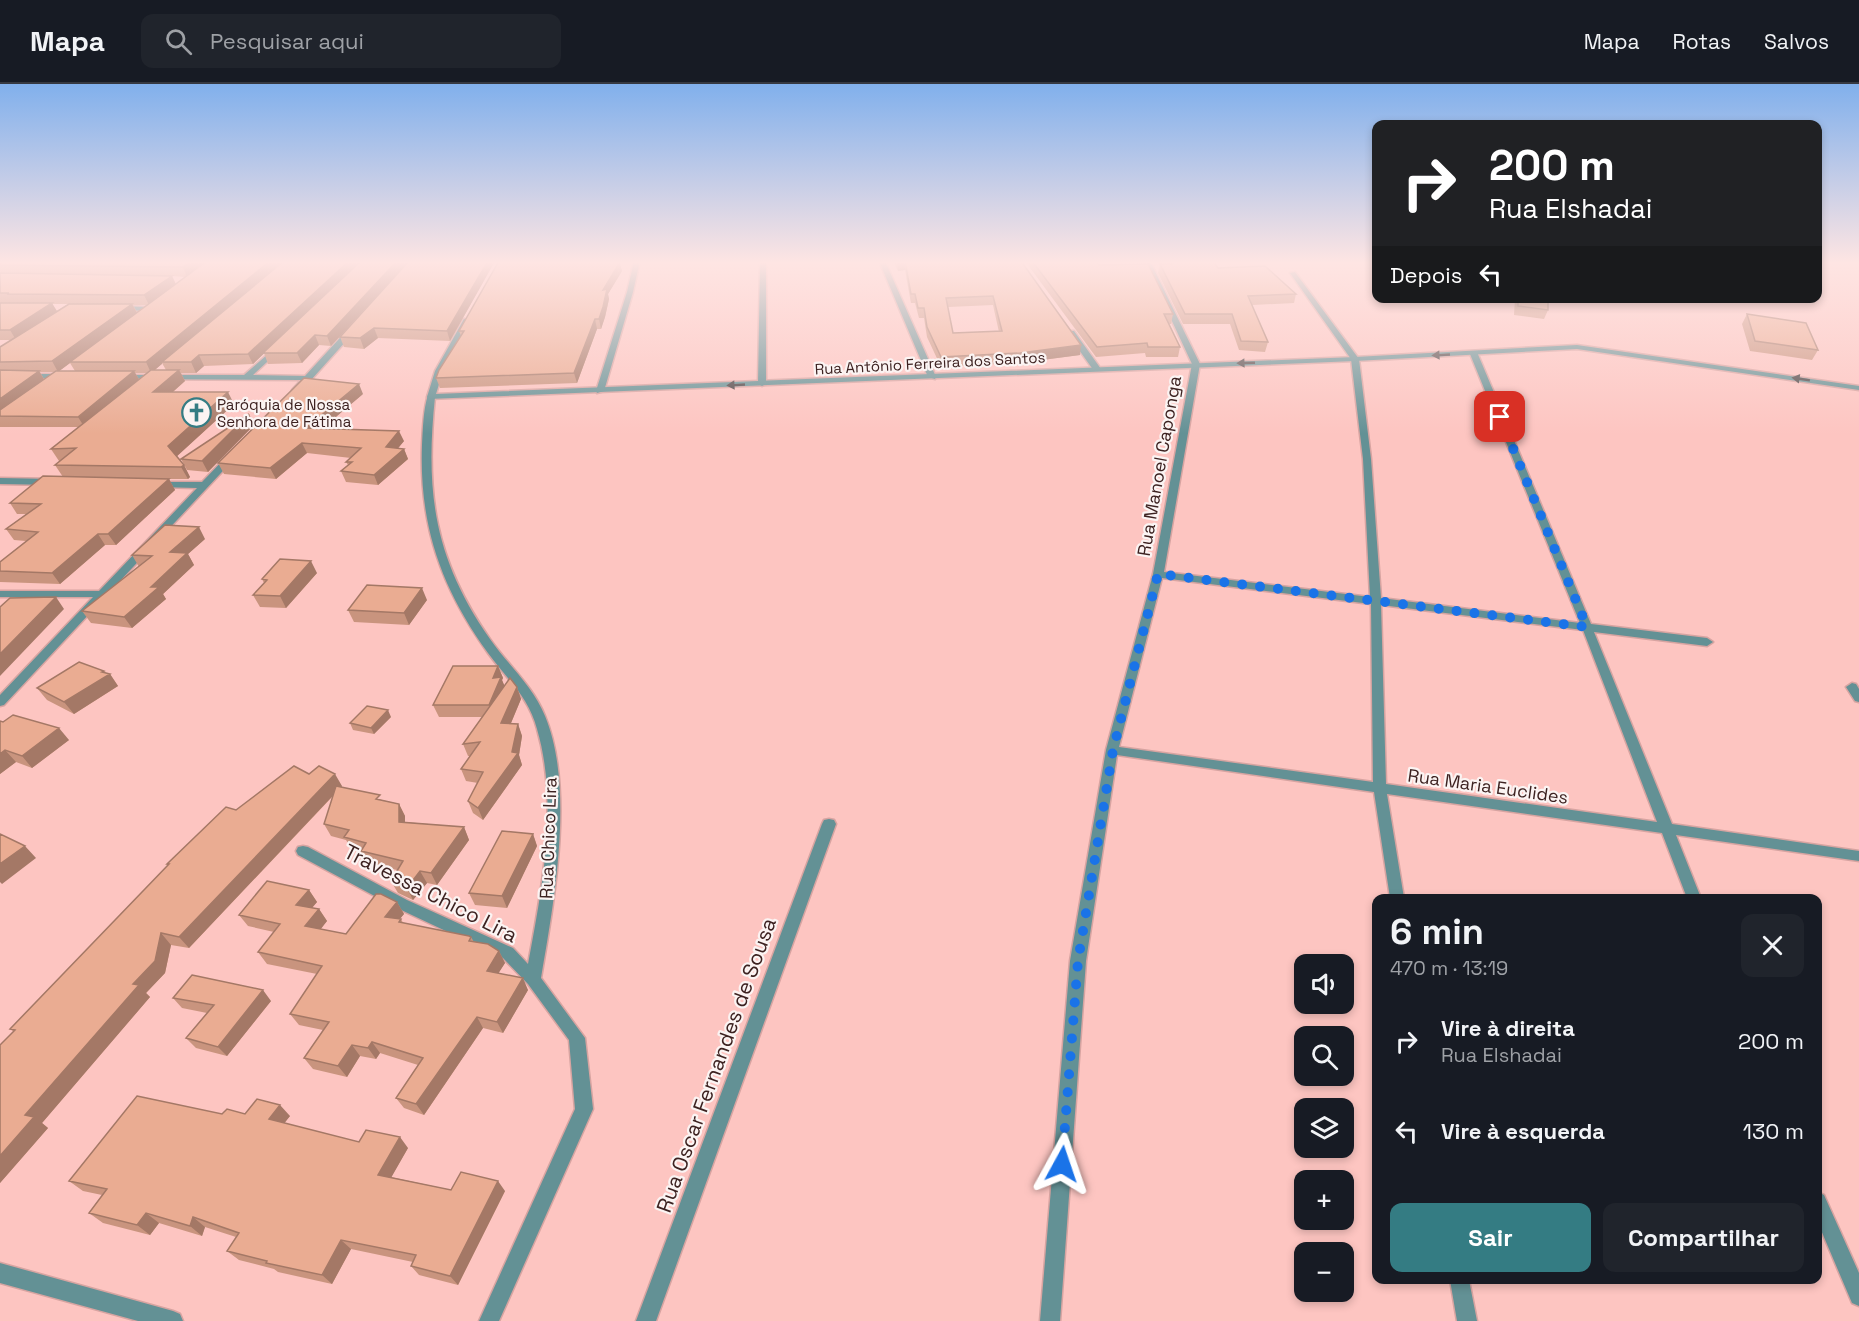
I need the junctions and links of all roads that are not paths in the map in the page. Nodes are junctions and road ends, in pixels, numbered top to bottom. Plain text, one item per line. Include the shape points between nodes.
1 (468, 319) edge
2 (622, 319) edge
3 (763, 319) edge
4 (907, 319) edge
5 (1174, 319) edge
6 (1326, 319) edge
7 (360, 321) edge
8 (1069, 329) edge
9 (280, 345) edge
10 (1474, 354) junction
11 (1355, 359) junction
12 (1196, 364) junction
13 (163, 369) edge
14 (1097, 369) junction
15 (71, 373) edge
16 (0, 375) edge
17 (61, 376) junction
18 (108, 376) edge
19 (154, 377) junction
20 (932, 377) junction
21 (246, 378) junction
22 (308, 378) junction
23 (52, 382) edge
24 (145, 384) edge
25 (762, 384) junction
26 (1859, 388) edge
27 (600, 391) junction
28 (292, 394) edge
29 (431, 397) junction
30 (236, 452) edge
31 (0, 481) edge
32 (60, 482) edge
33 (144, 484) edge
34 (204, 485) junction
35 (1158, 574) junction
36 (0, 594) edge
37 (99, 594) junction
38 (1376, 601) junction
39 (1587, 627) junction
40 (1707, 642) dead end
41 (1852, 687) dead end
42 (1859, 698) edge
43 (0, 702) edge
44 (1113, 750) junction
45 (1380, 788) junction
46 (829, 824) dead end
47 (1666, 829) junction
48 (303, 851) dead end
49 (1859, 856) edge
50 (1396, 894) edge
51 (1692, 894) edge
52 (533, 979) junction
53 (1822, 1210) edge
54 (0, 1273) edge
55 (1461, 1284) edge
56 (1859, 1296) edge
57 (172, 1321) edge
58 (489, 1321) edge
59 (646, 1321) edge
60 (1050, 1321) edge
61 (1467, 1321) edge

1 - 29 street, Rua Chico Lira via 439,371
2 - 27 street
3 - 25 street
4 - 20 street
5 - 12 street
6 - 11 street
7 - 22 street
8 - 14 street
9 - 21 street
10 -> 11 street, Rua Antônio Ferreira dos Santos
26 -> 10 street, Rua Antônio Ferreira dos Santos via 1592,348
10 - 39 street
11 -> 12 street, Rua Antônio Ferreira dos Santos
11 - 38 street via 1367,459
12 - 14 street, Rua Antônio Ferreira dos Santos
12 - 35 street, Rua Manoel Caponga
13 - 19 street
14 - 20 street, Rua Antônio Ferreira dos Santos
15 - 17 street
16 - 17 street
17 - 23 street
18 - 19 street
19 - 21 street
19 - 24 street
20 - 25 street, Rua Antônio Ferreira dos Santos
21 - 22 street
22 - 28 street
25 -> 27 street, Rua Antônio Ferreira dos Santos
27 - 29 street, Rua Antônio Ferreira dos Santos
29 - 52 street, Rua Chico Lira via 425,462 433,531 463,607 531,697 544,729 550,763 551,848
30 - 34 street
31 - 32 street
33 - 34 street
34 - 37 street
35 - 38 street
35 - 44 street, Rua Manoel Caponga
36 - 37 street
37 - 43 street
38 - 39 street
38 - 45 street
39 - 40 street
39 - 47 street
41 - 42 street
44 - 45 street, Rua Maria Euclides
44 - 60 street, Rua Manoel Caponga via 1078,961
45 - 47 street, Rua Maria Euclides
45 - 50 street
46 - 59 street, Rua Oscar Fernandes de Sousa
47 - 49 street, Rua Maria Euclides
47 - 51 street
48 - 52 street, Travessa Chico Lira via 402,904 508,953
52 - 58 street via 577,1038 584,1109
53 - 56 street
54 - 57 street
55 - 61 street

